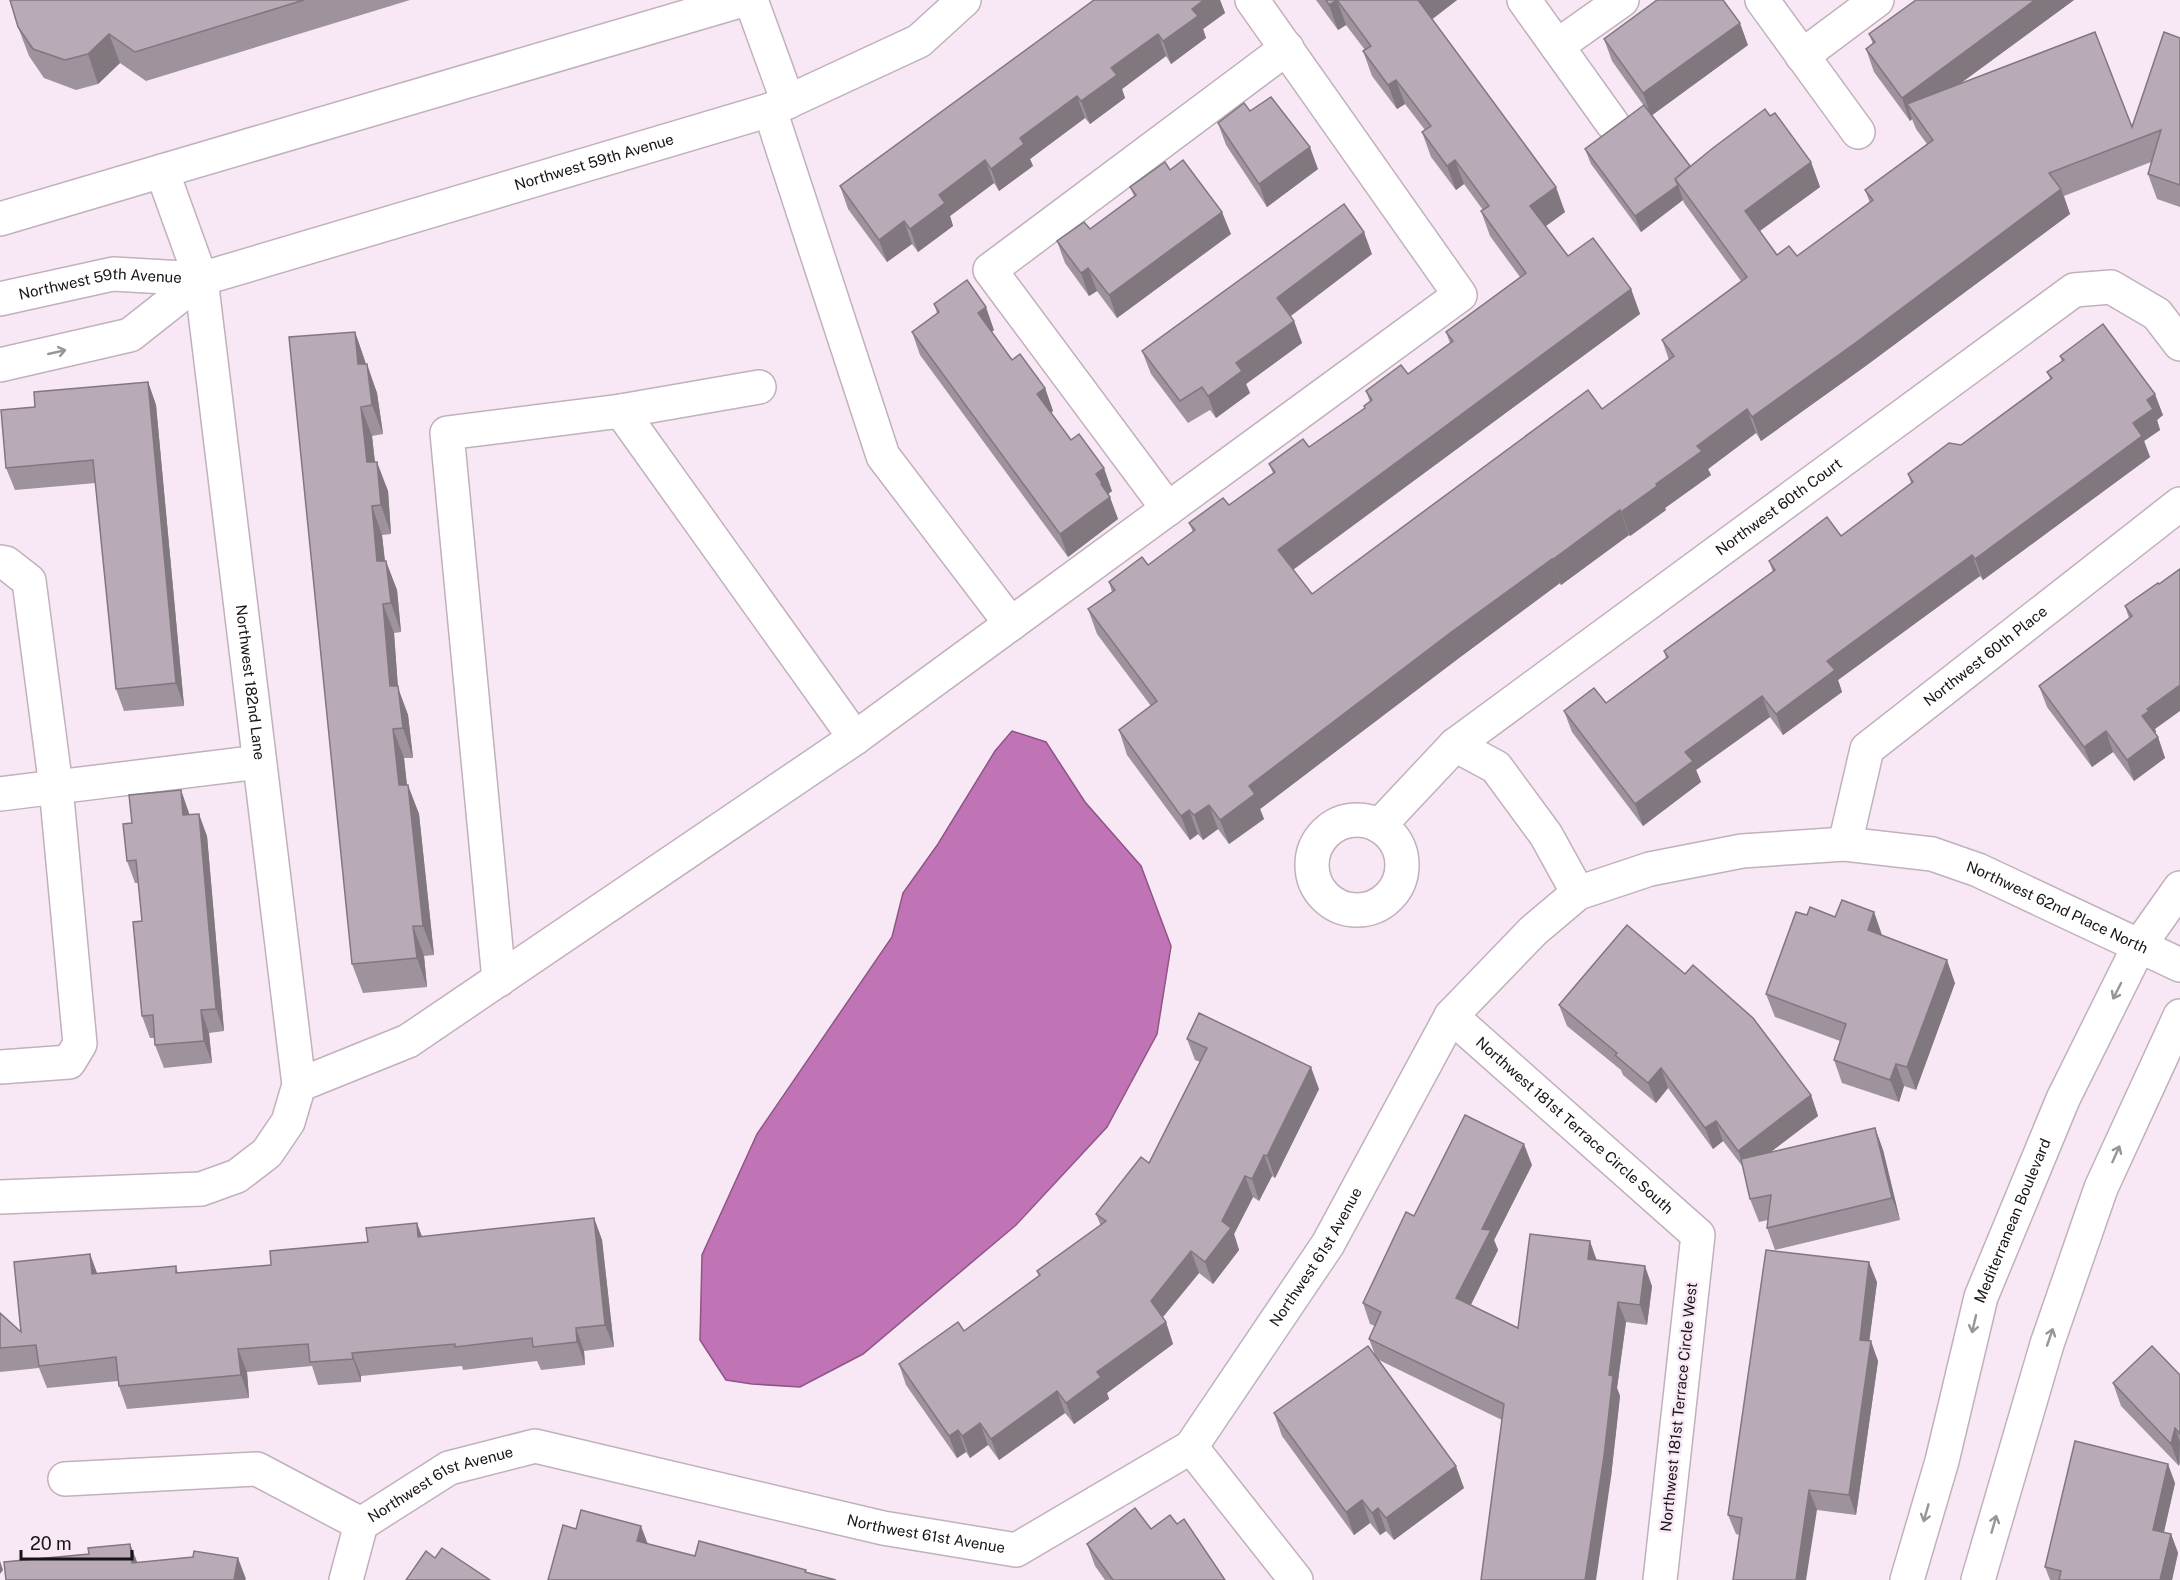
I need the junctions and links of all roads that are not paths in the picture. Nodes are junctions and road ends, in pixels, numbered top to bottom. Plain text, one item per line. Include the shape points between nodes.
1 (743, 0) edge
2 (751, 0) edge
3 (964, 0) edge
4 (1252, 0) edge
5 (1524, 0) edge
6 (1622, 0) edge
7 (1761, 0) edge
8 (1877, 0) edge
9 (1557, 46) junction
10 (1287, 48) junction
11 (1802, 56) junction
12 (779, 106) junction
13 (1612, 123) dead end
14 (1858, 132) dead end
15 (162, 171) junction
16 (0, 219) edge
17 (201, 279) junction
18 (0, 299) edge
19 (2180, 344) edge
20 (0, 365) edge
21 (759, 387) dead end
22 (621, 411) junction
23 (2180, 504) edge
24 (1168, 509) junction
25 (0, 561) edge
26 (1011, 624) junction
27 (855, 738) junction
28 (1455, 745) junction
29 (259, 762) junction
30 (56, 787) junction
31 (0, 794) edge
32 (1379, 826) dead end
33 (1845, 844) junction
34 (2180, 888) edge
35 (1578, 893) junction
36 (2139, 946) junction
37 (2180, 964) edge
38 (499, 980) junction
39 (1451, 1016) junction
40 (2180, 1016) edge
41 (0, 1067) edge
42 (299, 1085) junction
43 (0, 1197) edge
44 (1698, 1235) joint
45 (1191, 1447) junction
46 (65, 1479) dead end
47 (361, 1524) junction
48 (346, 1580) edge
49 (1296, 1580) edge
50 (1660, 1580) edge
51 (1906, 1580) edge
52 (1978, 1580) edge

1 - 15 street
2 - 12 street
3 - 12 street, Northwest 59th Avenue via 919,41
4 - 10 street
5 - 9 street
6 - 9 street
7 - 11 street
8 - 11 street
9 - 13 street
10 - 24 street via 1460,295
10 - 24 street via 990,270
11 - 14 street
12 - 17 street, Northwest 59th Avenue
12 - 26 street via 883,456
15 - 16 street
15 - 17 street, Northwest 182nd Lane
17 - 18 street, Northwest 59th Avenue via 113,274
20 -> 17 street, Northwest 59th Avenue via 130,335
17 - 29 street, Northwest 182nd Lane
19 - 28 street, Northwest 60th Court via 2157,314 2111,287 2074,290
21 - 22 street
22 - 27 street
22 - 38 street via 447,433
23 - 33 street, Northwest 60th Place via 1867,749
24 - 26 street
25 - 30 street via 29,581
26 - 27 street
27 - 38 street
28 - 32 street, Northwest 60th Court
28 - 35 street via 1496,767 1546,835
29 - 30 street
29 - 42 street, Northwest 182nd Lane
30 - 31 street
30 - 41 street via 80,1044 69,1062
33 - 35 street via 1742,851 1650,869
33 - 36 street, Northwest 62nd Place North via 1932,854 1978,870
34 - 36 street, Mediterranean Boulevard
35 - 39 street, Northwest 61st Avenue via 1533,931
36 - 37 street, Northwest 62nd Place North
36 -> 51 street, Mediterranean Boulevard via 2063,1099 1981,1297 1942,1461
38 - 42 street via 408,1041
39 - 44 street, Northwest 181st Terrace Circle South
39 - 45 street, Northwest 61st Avenue via 1328,1244
52 -> 40 street via 2047,1344 2101,1188
42 - 43 street via 288,1122 267,1153 237,1176 201,1189
44 - 50 street, Northwest 181st Terrace Circle West
45 - 47 street, Northwest 61st Avenue via 1016,1550 883,1528 535,1446 449,1468
45 - 49 street
46 - 47 street, Northwest 61st Avenue via 257,1469
47 - 48 street

